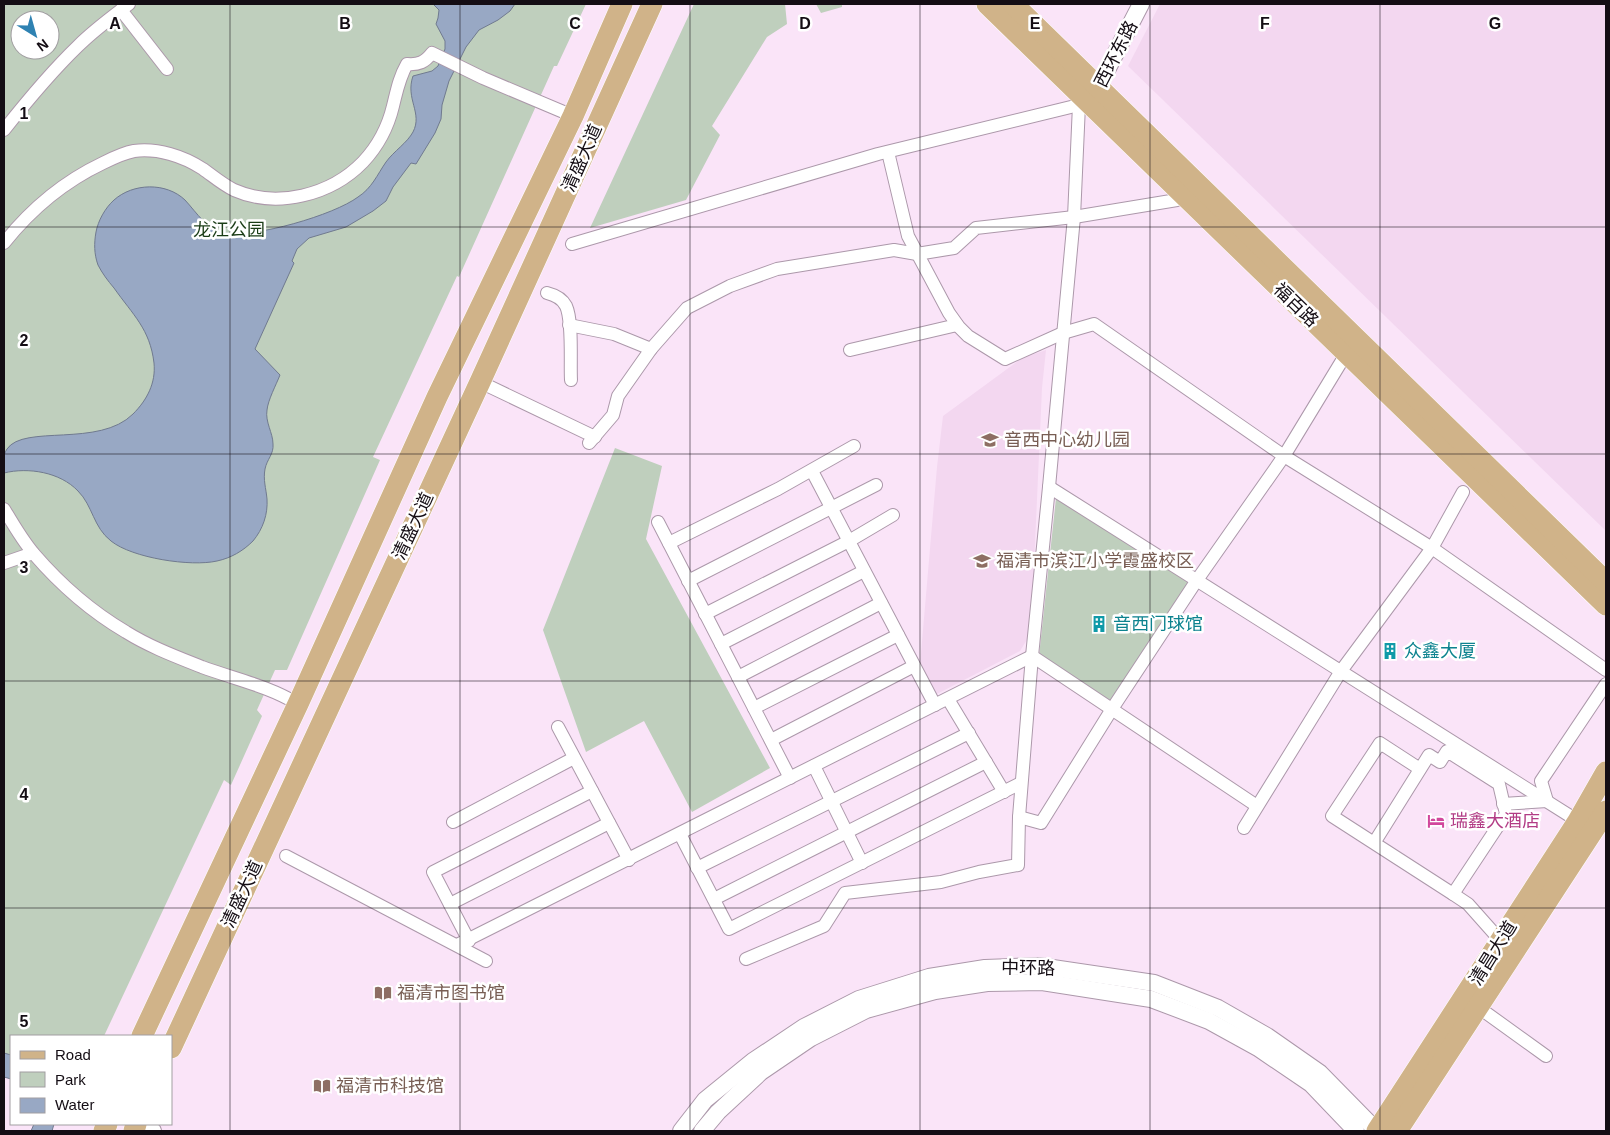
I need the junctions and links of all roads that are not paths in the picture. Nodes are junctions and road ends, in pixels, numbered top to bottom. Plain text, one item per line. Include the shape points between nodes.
1 (622, 4) edge
2 (652, 4) edge
3 (987, 4) edge
4 (1013, 4) edge
5 (1129, 4) edge
6 (1141, 4) edge
7 (125, 7) edge
8 (167, 69) dead end
9 (1087, 95) junction
10 (572, 116) junction
11 (4, 130) edge
12 (888, 152) junction
13 (1177, 200) dead end
14 (1074, 217) junction
15 (4, 243) edge
16 (572, 244) dead end
17 (917, 254) junction
18 (547, 293) dead end
19 (570, 325) junction
20 (957, 325) junction
21 (1063, 333) junction
22 (651, 349) junction
23 (850, 350) dead end
24 (1346, 354) junction
25 (571, 380) dead end
26 (480, 382) junction
27 (854, 446) dead end
28 (1284, 456) junction
29 (812, 471) junction
30 (876, 485) dead end
31 (1050, 487) junction
32 (1463, 492) dead end
33 (831, 508) junction
34 (4, 509) edge
35 (893, 515) dead end
36 (658, 522) dead end
37 (848, 541) junction
38 (669, 543) junction
39 (1432, 548) junction
40 (33, 553) junction
41 (4, 563) edge
42 (864, 571) junction
43 (1197, 580) junction
44 (688, 581) junction
45 (1603, 588) edge
46 (881, 603) junction
47 (705, 614) junction
48 (1606, 614) edge
49 (898, 636) junction
50 (721, 644) junction
51 (1032, 656) junction
52 (914, 666) junction
53 (1606, 670) edge
54 (1341, 671) junction
55 (738, 677) junction
56 (1606, 684) edge
57 (948, 699) junction
58 (298, 704) junction
59 (935, 705) junction
60 (754, 708) junction
61 (1112, 709) junction
62 (558, 728) dead end
63 (969, 734) junction
64 (771, 740) junction
65 (574, 758) junction
66 (986, 762) junction
67 (814, 766) junction
68 (1420, 770) junction
69 (1606, 772) edge
70 (790, 778) junction
71 (1022, 783) junction
72 (592, 791) junction
73 (1004, 792) junction
74 (1547, 801) junction
75 (832, 802) junction
76 (1503, 804) junction
77 (1257, 806) junction
78 (1606, 811) edge
79 (1019, 817) junction
80 (453, 822) dead end
81 (1578, 822) junction
82 (609, 823) junction
83 (1244, 828) dead end
84 (847, 832) junction
85 (680, 834) junction
86 (1374, 843) junction
87 (286, 856) dead end
88 (628, 860) junction
89 (862, 863) junction
90 (698, 868) junction
91 (1453, 894) junction
92 (714, 899) junction
93 (450, 904) junction
94 (1500, 940) junction
95 (463, 943) junction
96 (746, 959) dead end
97 (486, 961) dead end
98 (1478, 1007) junction
99 (142, 1035) edge
100 (172, 1046) edge
101 (1546, 1056) dead end
102 (681, 1131) edge
103 (702, 1131) edge
104 (1356, 1131) edge
105 (1377, 1131) edge
106 (1397, 1131) edge

1 - 10 main road, 清盛大道
2 - 26 main road, 清盛大道
3 - 9 main road, 福百路
4 - 9 main road, 福百路
5 - 9 street, 西环东路
6 - 9 street, 西环东路
7 - 8 street
7 - 11 street via 66,58
9 - 12 street
9 - 14 street
9 - 24 main road, 福百路
9 - 45 main road, 福百路
10 - 15 street via 432,53 422,63 408,64 396,87 393,108 384,131 374,149 351,173 328,188 303,196 263,197 236,190 184,158 135,151 92,168 62,186
10 - 58 main road, 清盛大道 via 437,397
12 - 16 street
12 - 17 street via 908,236
13 - 14 street
14 - 17 street via 976,228 954,248
14 - 21 street
17 - 20 street
17 - 22 street via 894,250 777,270 730,286 687,308
18 - 19 street via 557,296 565,304
19 - 22 street via 614,334
19 - 25 street
20 - 21 street via 968,336 1005,359
20 - 23 street
21 - 28 street via 1094,324
21 - 31 street
22 - 26 street via 618,396 613,415 592,440
24 - 28 street
24 - 45 main road, 福百路
26 - 100 main road, 清盛大道
27 - 29 street
28 - 39 street
28 - 43 street
29 - 33 street
29 - 38 street
30 - 33 street
31 - 43 street
31 - 51 street
32 - 39 street
33 - 37 street
33 - 44 street
34 - 40 street
35 - 37 street
36 - 38 street
37 - 42 street
37 - 47 street
38 - 44 street
39 - 53 street
39 - 54 street
40 - 41 street
40 - 58 street via 80,598 126,632 171,654 248,681
42 - 46 street
42 - 50 street
43 - 54 street
43 - 61 street
44 - 47 street
45 - 48 main road
46 - 49 street
46 - 55 street
47 - 50 street
49 - 52 street
49 - 60 street
50 - 55 street
51 - 57 street
51 - 61 street
51 - 71 street
52 - 59 street
52 - 64 street
54 - 74 street
54 - 77 street
55 - 60 street
56 - 74 street via 1541,781
57 - 59 street
57 - 63 street
58 - 99 main road, 清盛大道
59 - 67 street
60 - 64 street
61 - 77 street
61 - 79 street via 1041,823
62 - 65 street
63 - 66 street
63 - 75 street
64 - 70 street
65 - 72 street
65 - 80 street
66 - 73 street
66 - 84 street
67 - 70 street
67 - 75 street
68 - 76 street via 1429,756 1440,762 1447,751 1499,784
68 - 86 street
68 - 86 street via 1380,744 1332,816
69 - 81 main road, 清昌大道
70 - 85 street
71 - 73 street
71 - 79 street
72 - 82 street
72 - 93 street via 433,872
73 - 89 street
74 - 76 street
74 - 81 street
75 - 84 street
75 - 90 street
76 - 91 street via 1506,814
77 - 83 street
78 - 98 main road, 清昌大道
79 - 96 street via 1018,865 940,882 845,893 824,926
81 - 94 main road, 清昌大道
82 - 88 street
82 - 93 street
84 - 89 street
84 - 92 street
85 - 88 street
85 - 90 street
86 - 91 street
87 - 95 street
88 - 95 street
89 - 92 street via 729,929
90 - 92 street
91 - 94 street via 1468,904
93 - 95 street
94 - 105 main road, 清昌大道
95 - 97 street
98 - 101 street
98 - 106 main road, 清昌大道
102 - 105 street, 中环路 via 705,1100 752,1061 804,1027 859,999 928,977 985,968 1039,966 1154,984 1218,1008 1267,1036 1320,1073
103 - 104 street, 中环路 via 761,1072 810,1038 866,1010 935,991 988,983 1042,982 1151,999 1209,1021 1258,1048 1311,1084

